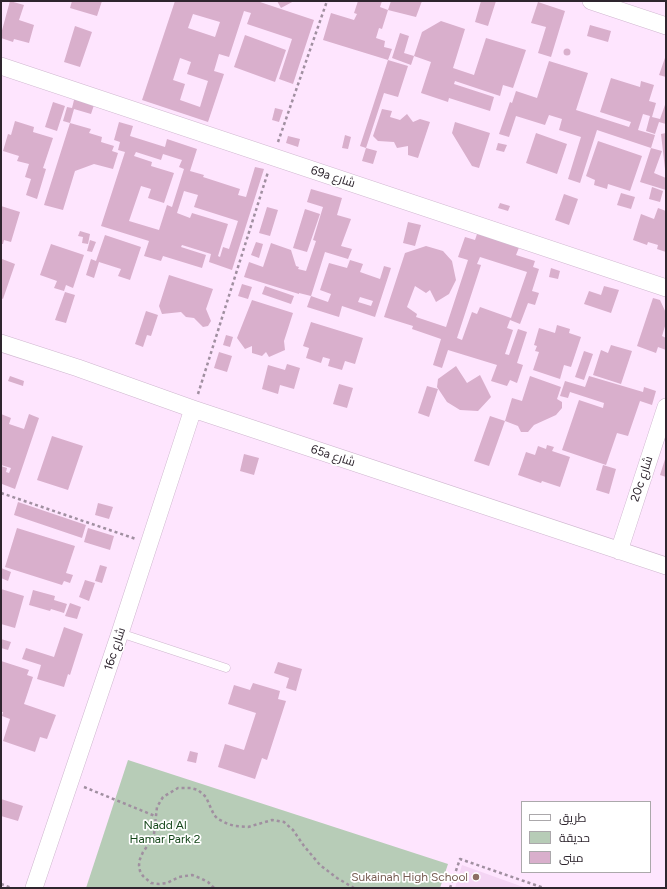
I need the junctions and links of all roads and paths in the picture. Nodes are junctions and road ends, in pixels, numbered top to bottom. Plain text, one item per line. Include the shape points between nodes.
1 (327, 1) edge
2 (600, 2) edge
3 (666, 26) edge
4 (1, 66) edge
5 (273, 157) junction
6 (666, 288) edge
7 (1, 343) edge
8 (666, 407) edge
9 (193, 409) junction
10 (1, 493) edge
11 (149, 544) junction
12 (619, 551) junction
13 (666, 566) edge
14 (120, 633) junction
15 (226, 668) dead end
16 (70, 781) junction
17 (155, 816) junction
18 (1, 884) edge
19 (12, 888) edge
20 (34, 888) edge
21 (214, 888) edge
22 (354, 888) edge
23 (450, 888) edge
24 (544, 888) edge

1 - 5 path
2 - 3 street
4 - 5 street, 69a شارع
5 - 6 street, 69a شارع
5 - 9 path
7 - 9 street, 65a شارع
8 - 12 street, 20c شارع
9 - 11 street, 16c شارع
9 - 12 street, 65a شارع
10 - 11 path
11 - 14 street, 16c شارع
12 - 13 street, 65a شارع
14 - 15 lane
14 - 16 street, 16c شارع
16 - 17 path
16 - 20 street, 16c شارع
17 - 21 path via 154,834 143,852 139,865 143,876 151,883 159,884 179,877 192,876 208,882
17 - 22 path via 160,801 168,793 178,788 191,788 202,794 218,819 228,824 248,827 278,820 289,825 320,865
18 - 19 path
23 - 24 path via 460,859

